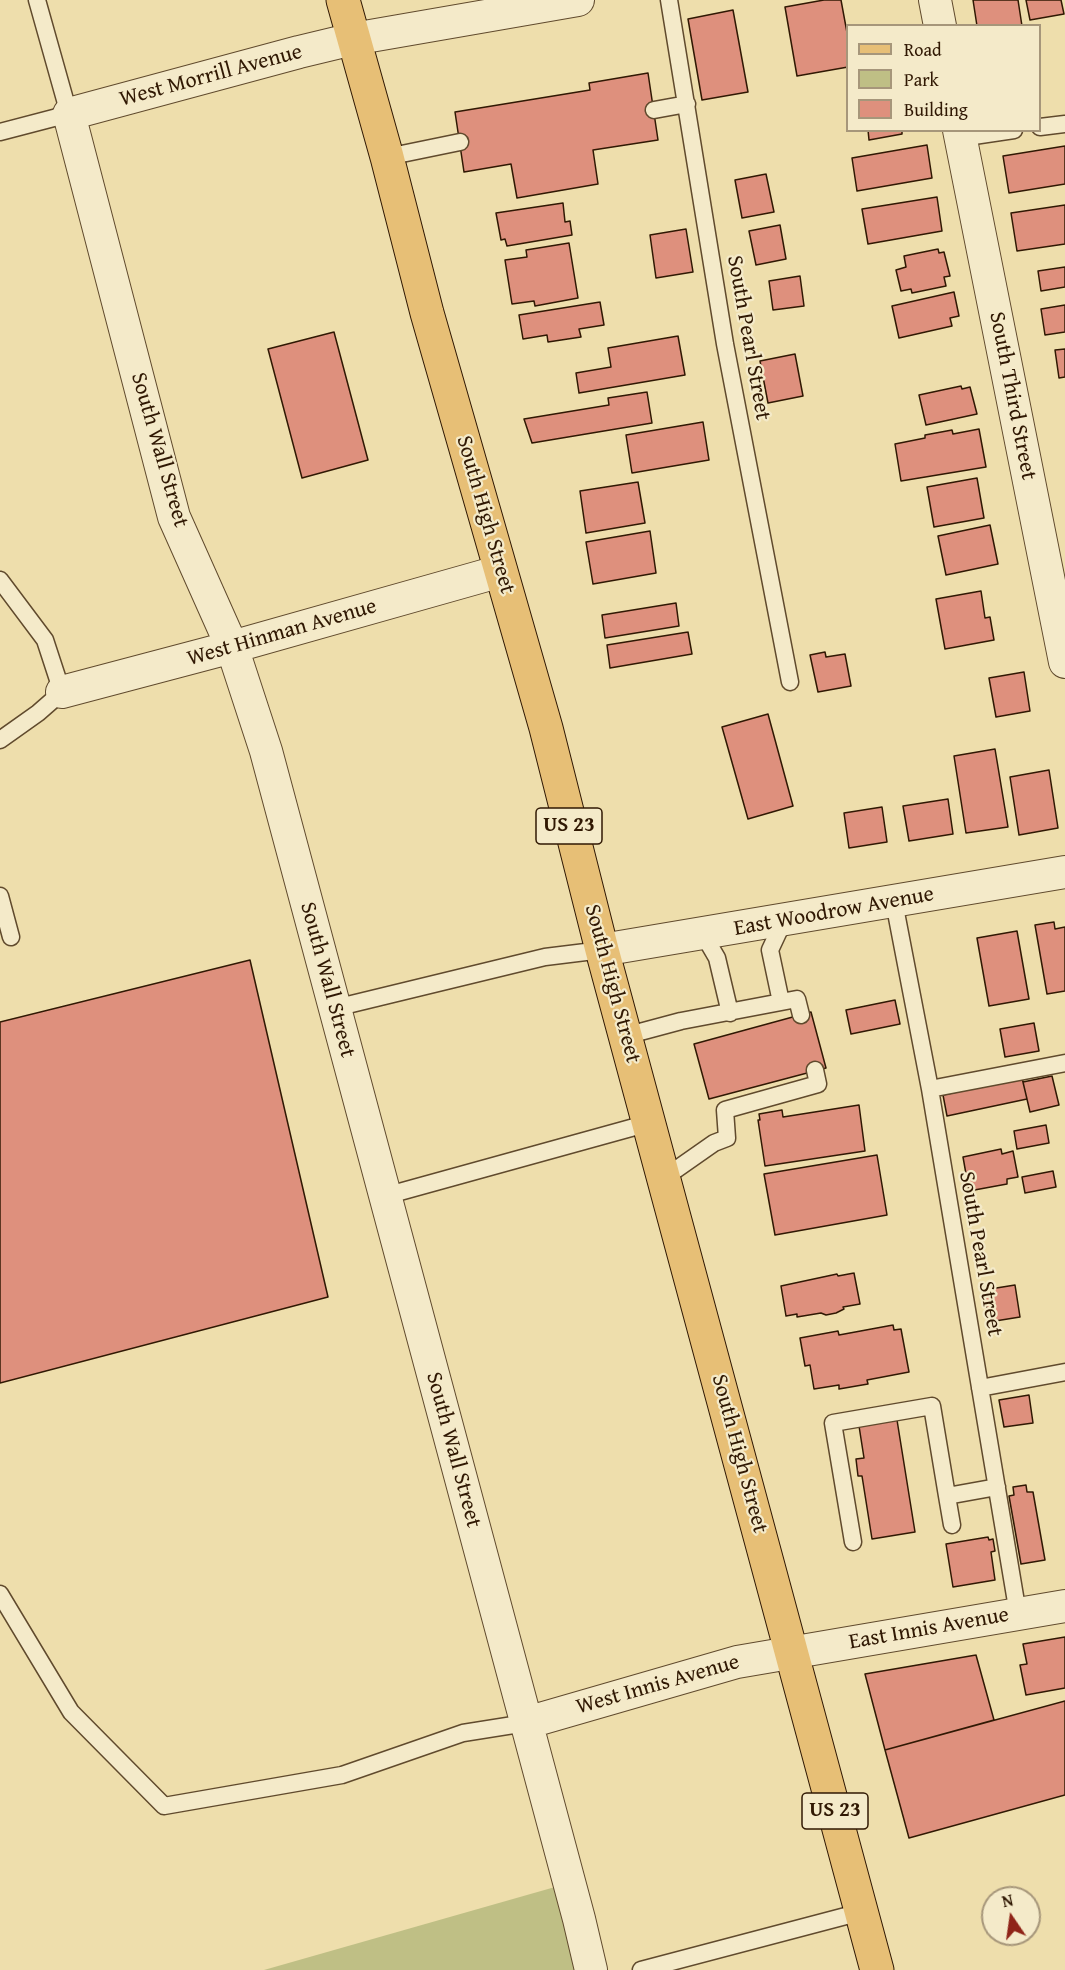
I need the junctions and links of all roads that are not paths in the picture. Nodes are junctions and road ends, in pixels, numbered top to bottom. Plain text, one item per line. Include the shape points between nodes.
1 (37, 0) edge
2 (343, 0) edge
3 (669, 0) edge
4 (935, 0) edge
5 (568, 1) edge
6 (939, 24) edge
7 (353, 39) junction
8 (687, 104) junction
9 (654, 110) dead end
10 (69, 114) junction
11 (1065, 124) edge
12 (1041, 127) edge
13 (0, 132) edge
14 (986, 132) edge
15 (959, 134) edge
16 (460, 142) dead end
17 (387, 157) junction
18 (501, 571) junction
19 (0, 580) edge
20 (232, 647) junction
21 (1065, 657) edge
22 (790, 682) dead end
23 (62, 692) junction
24 (0, 740) edge
25 (1065, 872) edge
26 (0, 896) edge
27 (894, 902) junction
28 (784, 920) junction
29 (703, 934) junction
30 (11, 937) dead end
31 (602, 950) junction
32 (781, 1002) junction
33 (335, 1008) junction
34 (730, 1013) junction
35 (801, 1015) dead end
36 (625, 1036) junction
37 (1065, 1063) edge
38 (815, 1070) dead end
39 (930, 1089) junction
40 (649, 1123) junction
41 (664, 1178) junction
42 (385, 1196) junction
43 (1065, 1372) edge
44 (980, 1388) junction
45 (997, 1487) junction
46 (947, 1496) junction
47 (952, 1525) dead end
48 (853, 1542) dead end
49 (0, 1594) edge
50 (1065, 1606) edge
51 (1018, 1614) junction
52 (792, 1653) junction
53 (526, 1723) junction
54 (861, 1912) junction
55 (591, 1970) edge
56 (641, 1970) edge
57 (877, 1970) edge

1 - 10 lane, South Wall Street
2 - 7 main road, South High Street / US 23
3 - 8 lane, South Pearl Street
4 - 6 street
5 - 7 street, West Morrill Avenue
7 - 10 street, West Morrill Avenue
7 - 17 main road, South High Street / US 23
8 - 9 lane
8 - 22 lane, South Pearl Street via 725,344
10 - 13 lane
10 - 20 street, South Wall Street via 174,517
11 - 12 lane
14 - 15 lane
15 - 21 street, South Third Street
16 - 17 lane
17 - 18 main road, South High Street / US 23
18 - 20 street, West Hinman Avenue
18 - 31 main road, South High Street / US 23 via 546,728
19 - 23 lane via 45,640
20 - 23 street, West Hinman Avenue
20 - 33 street, South Wall Street via 266,751
23 - 24 lane
25 - 27 street, East Woodrow Avenue
26 - 30 lane
27 - 28 street, East Woodrow Avenue
27 - 39 lane, South Pearl Street
28 - 29 street, East Woodrow Avenue
28 - 32 lane via 770,950
29 - 31 street, East Woodrow Avenue
29 - 34 lane via 717,958
31 - 33 lane via 545,957
31 - 36 main road, South High Street / US 23
32 - 34 lane
32 - 35 lane via 797,999
33 - 42 street, South Wall Street
34 - 36 lane
36 - 40 main road, South High Street / US 23
37 - 39 lane
38 - 41 lane via 818,1084 725,1110 727,1138
39 - 44 lane, South Pearl Street
40 - 41 main road, South High Street / US 23
40 - 42 lane
41 - 52 main road, South High Street / US 23
42 - 53 street, South Wall Street
43 - 44 lane
44 - 45 lane, South Pearl Street
45 - 46 lane
45 - 51 lane, South Pearl Street
46 - 47 lane
46 - 48 lane via 932,1406 833,1423
49 - 53 lane via 71,1712 164,1806 342,1775 463,1732
50 - 51 street, East Innis Avenue
51 - 52 street, East Innis Avenue
52 - 53 street, West Innis Avenue via 737,1662
52 - 54 main road, South High Street / US 23
53 - 55 street, South Wall Street
54 - 56 lane
54 - 57 main road, South High Street / US 23

